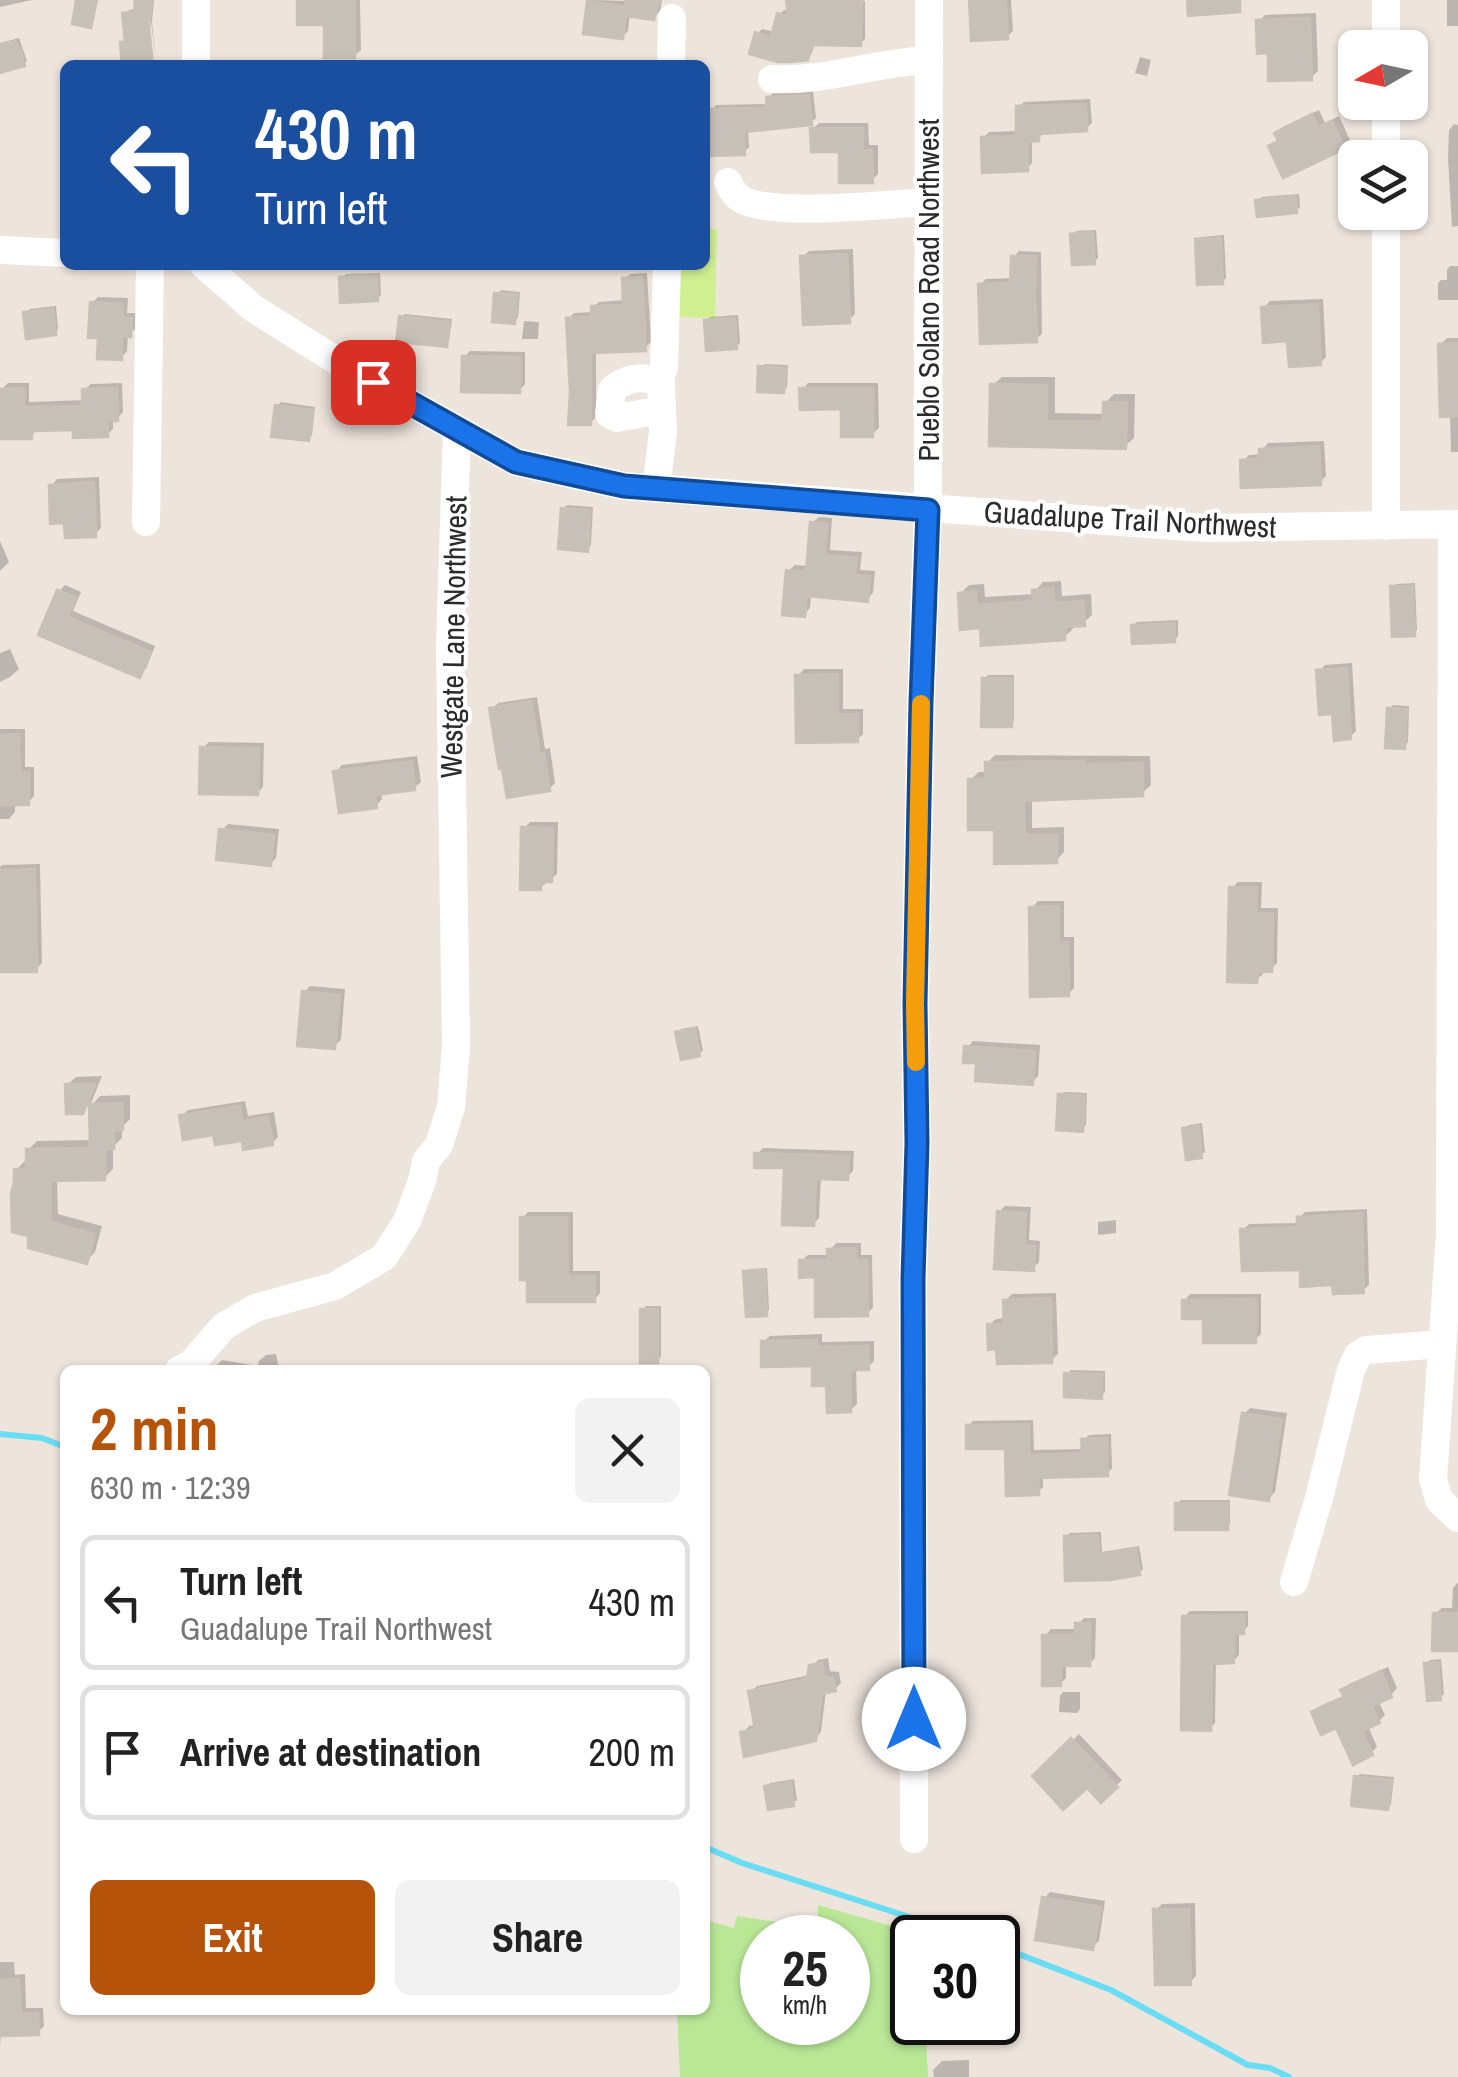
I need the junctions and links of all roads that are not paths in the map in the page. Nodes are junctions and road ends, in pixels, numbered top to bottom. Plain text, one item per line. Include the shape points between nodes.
1 (196, 0) edge
2 (929, 0) edge
3 (1386, 0) edge
4 (672, 18) dead end
5 (1386, 30) edge
6 (196, 60) edge
7 (671, 60) edge
8 (929, 60) junction
9 (772, 79) dead end
10 (728, 182) dead end
11 (929, 202) junction
12 (1386, 230) edge
13 (0, 250) edge
14 (60, 253) edge
15 (150, 270) edge
16 (210, 270) edge
17 (667, 270) edge
18 (659, 382) junction
19 (661, 410) junction
20 (456, 429) junction
21 (656, 489) junction
22 (928, 510) junction
23 (146, 522) dead end
24 (1455, 524) edge
25 (1386, 526) junction
26 (1442, 1344) junction
27 (189, 1365) edge
28 (1458, 1518) edge
29 (1294, 1582) dead end
30 (914, 1839) dead end

1 - 6 street
2 - 8 street, Pueblo Solano Road Northwest
3 - 5 street
4 - 7 street
8 - 9 street via 800,81
8 - 11 street, Pueblo Solano Road Northwest
10 - 11 street via 745,202 770,208
11 - 22 street, Pueblo Solano Road Northwest
12 - 25 street
13 - 14 street
15 - 23 street
16 - 20 street, Guadalupe Trail Northwest via 253,308
17 - 18 street
18 - 19 street
18 - 19 street via 626,380 612,390 609,405 616,418
19 - 21 street
20 - 21 street, Guadalupe Trail Northwest via 516,462
20 - 27 street, Westgate Lane Northwest via 451,1107 407,1221 384,1257 335,1286 255,1308 224,1326
21 - 22 street, Guadalupe Trail Northwest
22 - 25 street, Guadalupe Trail Northwest via 1203,528
22 - 30 street, Pueblo Solano Road Northwest via 915,1003
24 - 25 street, Guadalupe Trail Northwest
24 - 26 street via 1450,1214
26 - 28 street via 1433,1480 1439,1500
26 - 29 street via 1358,1355

